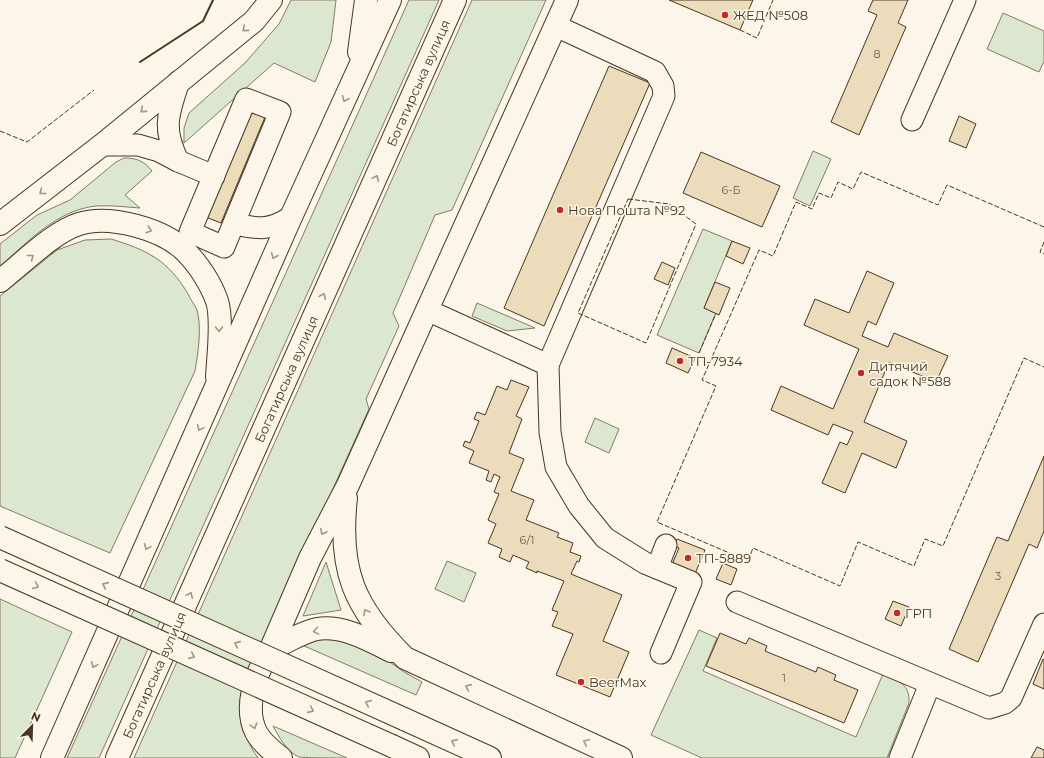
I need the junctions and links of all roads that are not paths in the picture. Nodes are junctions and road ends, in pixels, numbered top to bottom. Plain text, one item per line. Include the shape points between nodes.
1 (271, 0) edge
2 (366, 0) edge
3 (390, 0) edge
4 (455, 0) edge
5 (567, 0) edge
6 (965, 0) edge
7 (556, 26) junction
8 (357, 75) junction
9 (179, 81) junction
10 (912, 120) dead end
11 (102, 145) junction
12 (178, 161) junction
13 (214, 176) junction
14 (291, 217) junction
15 (0, 224) edge
16 (234, 224) junction
17 (0, 281) edge
18 (426, 310) junction
19 (548, 365) junction
20 (216, 392) junction
21 (348, 485) junction
22 (0, 537) edge
23 (666, 545) dead end
24 (657, 568) junction
25 (0, 570) edge
26 (737, 602) dead end
27 (1044, 624) edge
28 (269, 653) junction
29 (661, 653) dead end
30 (405, 658) junction
31 (930, 684) junction
32 (52, 758) edge
33 (117, 758) edge
34 (281, 758) edge
35 (418, 758) edge
36 (490, 758) edge
37 (621, 758) edge
38 (900, 758) edge

1 -> 9 main road via 254,21
2 - 8 main road
3 - 8 main road
33 -> 4 main road, Богатирська вулиця
5 - 7 main road
6 - 10 lane
7 - 18 main road
7 - 19 lane via 654,72 663,86 664,96
8 -> 14 main road
9 -> 11 main road
9 - 12 lane via 169,111 167,127 171,146
11 - 12 lane via 138,145 159,151
11 -> 15 main road
12 - 13 lane
13 - 16 lane via 190,232 224,246
13 - 16 lane via 246,98 280,112
14 - 16 lane via 277,226 258,229
14 -> 20 main road
17 -> 20 main road via 62,232 79,224 103,221 129,224 156,232 186,252 205,278 217,302 219,328
18 - 19 lane
18 - 21 main road
19 - 24 lane via 550,432 556,467 579,506 605,538
20 -> 32 main road
21 -> 28 main road via 310,558
30 -> 21 main road via 369,618 349,576 344,552 343,526
36 -> 22 main road, bridge
23 - 24 lane
24 - 29 lane via 691,582
25 -> 35 main road, bridge
26 - 31 lane
27 - 31 lane via 1011,698 1005,703 989,708
30 -> 28 main road via 362,637 339,630 317,629 296,636
28 -> 34 main road via 251,692 250,713 256,732
37 -> 30 main road
31 - 38 lane

